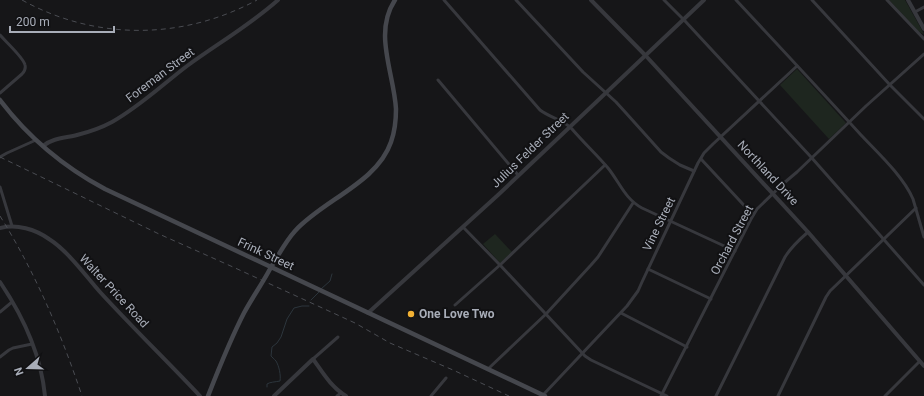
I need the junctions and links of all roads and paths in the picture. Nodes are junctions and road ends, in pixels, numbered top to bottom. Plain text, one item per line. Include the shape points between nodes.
1 (278, 0) edge
2 (395, 0) edge
3 (444, 0) edge
4 (516, 0) edge
5 (591, 0) edge
6 (664, 0) edge
7 (704, 0) edge
8 (736, 0) edge
9 (812, 0) edge
10 (887, 0) edge
11 (908, 0) edge
12 (924, 7) edge
13 (915, 12) junction
14 (684, 20) junction
15 (924, 29) edge
16 (0, 35) edge
17 (924, 38) edge
18 (924, 54) edge
19 (645, 56) junction
20 (797, 66) junction
21 (438, 80) dead end
22 (890, 85) junction
23 (0, 93) edge
24 (606, 93) junction
25 (0, 100) edge
26 (759, 101) junction
27 (924, 119) edge
28 (849, 122) junction
29 (570, 126) junction
30 (721, 137) junction
31 (37, 140) junction
32 (43, 146) junction
33 (0, 157) edge
34 (811, 157) junction
35 (701, 158) junction
36 (605, 165) junction
37 (694, 171) junction
38 (518, 176) junction
39 (0, 186) edge
40 (773, 193) junction
41 (633, 203) junction
42 (916, 208) junction
43 (753, 215) junction
44 (671, 221) junction
45 (12, 226) junction
46 (463, 227) junction
47 (0, 228) edge
48 (808, 232) junction
49 (924, 238) edge
50 (884, 240) junction
51 (735, 251) junction
52 (500, 265) junction
53 (271, 268) junction
54 (648, 269) junction
55 (846, 276) junction
56 (0, 282) edge
57 (924, 286) edge
58 (710, 299) junction
59 (12, 302) junction
60 (455, 305) dead end
61 (0, 312) edge
62 (368, 313) junction
63 (621, 313) junction
64 (546, 314) junction
65 (338, 337) dead end
66 (32, 344) junction
67 (686, 347) junction
68 (583, 353) junction
69 (0, 357) edge
70 (313, 359) junction
71 (920, 361) junction
72 (924, 366) edge
73 (488, 369) junction
74 (446, 378) dead end
75 (339, 394) edge
76 (662, 395) edge
77 (45, 396) edge
78 (200, 396) edge
79 (208, 396) edge
80 (274, 396) edge
81 (346, 396) edge
82 (431, 396) edge
83 (544, 396) edge
84 (667, 396) edge
85 (716, 396) edge
86 (778, 396) edge
87 (885, 396) edge

1 - 32 street, Foreman Street via 124,115 103,126 51,141
2 - 53 main road via 385,30 386,54 396,109 394,134 387,152 355,186 310,216 295,231
3 - 29 street via 540,110
4 - 24 street
5 - 19 street, Northland Drive
6 - 14 street
7 - 14 street, Julius Felder Street
8 - 20 street
9 - 22 street
10 - 17 street
11 - 13 street
12 - 13 street
13 - 15 street
14 - 19 street, Julius Felder Street
14 - 26 street
16 - 23 street via 23,60 25,68 22,74
18 - 22 street, Orchard Street
19 - 24 street, Julius Felder Street
19 - 30 street, Northland Drive
20 - 26 street, Vine Street
20 - 28 street
21 - 38 street
22 - 27 street
22 - 28 street, Orchard Street
24 - 29 street, Julius Felder Street
24 - 37 street via 661,152 680,166
25 - 31 main road, Frink Street
26 - 30 street, Vine Street
26 - 34 street
28 - 34 street, Orchard Street
28 - 42 street via 901,179
29 - 36 street
29 - 38 street, Julius Felder Street
30 - 35 street, Vine Street
30 - 40 street, Northland Drive
31 - 32 main road, Frink Street
31 - 33 street
32 - 53 main road, Frink Street via 72,169 105,189
34 - 40 street, Orchard Street
34 - 50 street
35 - 37 street, Vine Street
35 - 43 street
36 - 41 street
36 - 52 street
37 - 44 street, Vine Street
38 - 46 street, Julius Felder Street
39 - 45 street
40 - 43 street, Orchard Street
40 - 48 street, Northland Drive
41 - 44 street
41 - 64 street via 591,266
42 - 49 street
42 - 50 street
43 - 51 street, Orchard Street
44 - 51 street
44 - 54 street, Vine Street
45 - 47 street, Walter Price Road
45 - 78 street, Walter Price Road via 30,229 49,238 60,247
46 - 52 street
46 - 62 street, Julius Felder Street
48 - 55 street, Northland Drive
48 - 85 street via 785,257
50 - 55 street
50 - 57 street
51 - 58 street, Orchard Street
52 - 60 street
52 - 64 street
53 - 62 main road, Frink Street
53 - 79 main road via 242,318
54 - 58 street
54 - 63 street, Vine Street via 638,291
55 - 71 street, Northland Drive
55 - 86 street via 826,297
56 - 59 street
58 - 67 street, Orchard Street
59 - 61 street
59 - 66 street
62 - 73 main road, Frink Street
63 - 67 street
63 - 68 street, Vine Street
64 - 68 street
64 - 73 street
65 - 70 street
66 - 69 street via 13,348
66 - 77 street via 41,371
67 - 76 street, Orchard Street
68 - 76 street via 591,360
68 - 83 street, Vine Street
70 - 75 street
70 - 80 street
71 - 72 street, Northland Drive
71 - 87 street
73 - 83 main road, Frink Street
74 - 82 street
75 - 81 street
76 - 84 street

